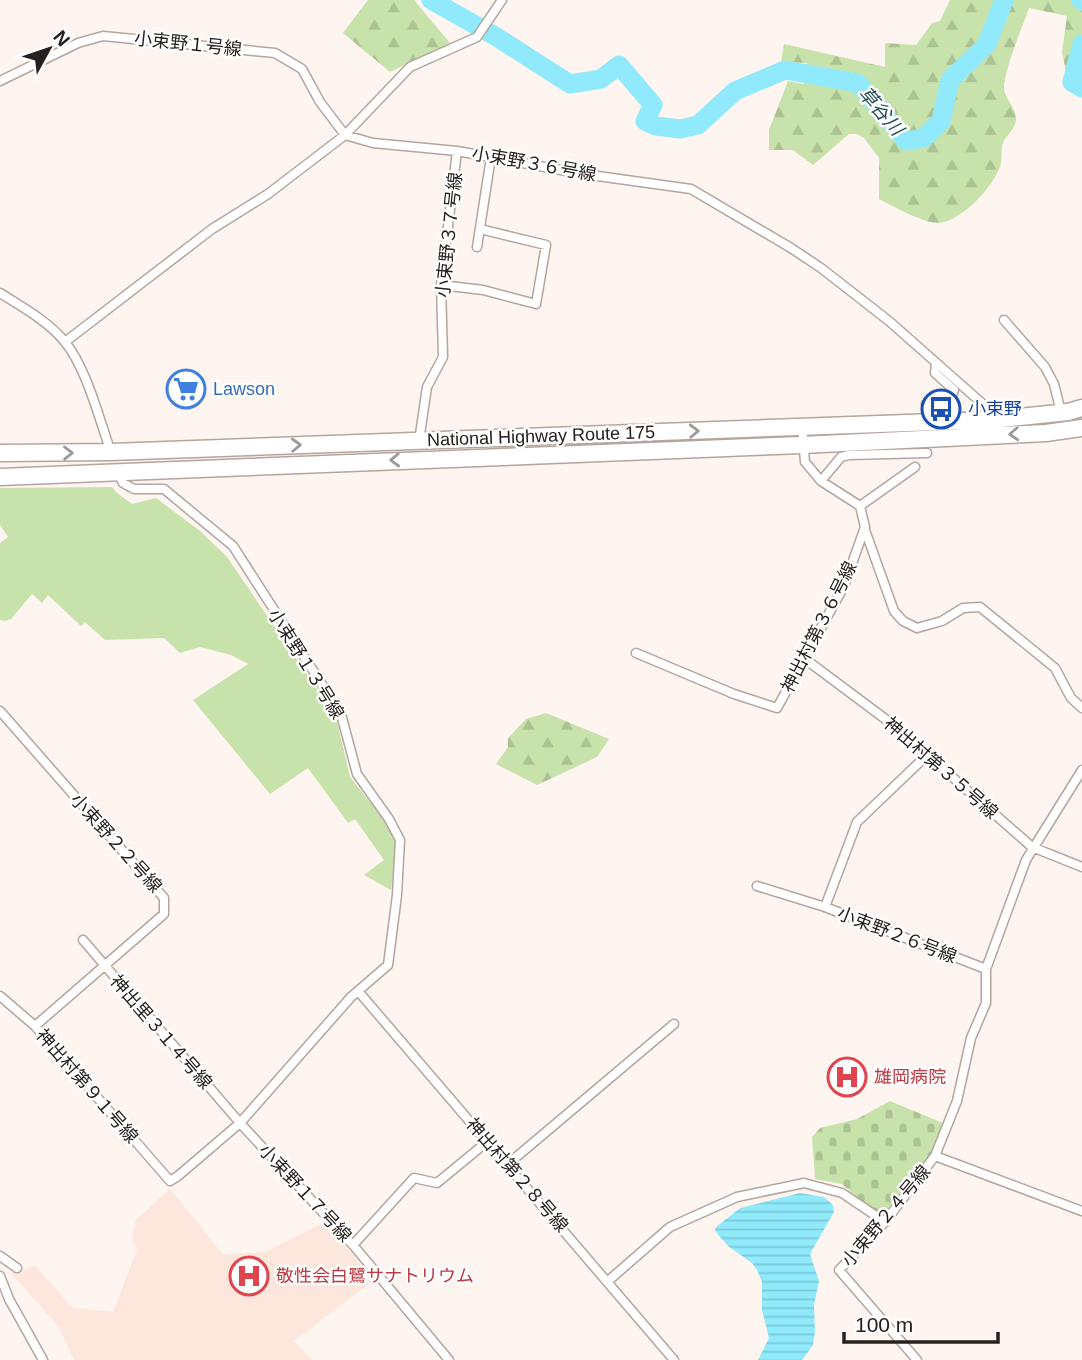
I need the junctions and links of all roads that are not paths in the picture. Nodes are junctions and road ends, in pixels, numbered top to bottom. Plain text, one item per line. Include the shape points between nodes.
1 (502, 0) edge
2 (0, 80) edge
3 (345, 135) junction
4 (457, 151) junction
5 (491, 157) junction
6 (480, 229) junction
7 (477, 247) dead end
8 (441, 285) junction
9 (0, 293) edge
10 (1004, 320) dead end
11 (65, 342) junction
12 (936, 363) junction
13 (926, 404) dead end
14 (1082, 408) edge
15 (1060, 412) junction
16 (990, 420) junction
17 (802, 426) junction
18 (1082, 428) edge
19 (419, 441) junction
20 (802, 445) junction
21 (111, 452) junction
22 (0, 453) edge
23 (926, 453) dead end
24 (915, 467) dead end
25 (162, 470) junction
26 (118, 471) junction
27 (0, 477) edge
28 (821, 481) junction
29 (158, 489) junction
30 (860, 506) junction
31 (864, 527) junction
32 (636, 653) dead end
33 (805, 659) junction
34 (1082, 708) edge
35 (0, 711) edge
36 (926, 756) junction
37 (1082, 770) edge
38 (1032, 847) junction
39 (1082, 867) edge
40 (757, 886) dead end
41 (825, 908) junction
42 (83, 940) dead end
43 (104, 966) junction
44 (986, 969) junction
45 (358, 991) junction
46 (0, 996) edge
47 (674, 1024) dead end
48 (35, 1026) junction
49 (240, 1123) junction
50 (488, 1141) junction
51 (935, 1156) junction
52 (508, 1164) junction
53 (170, 1181) joint
54 (1082, 1211) edge
55 (885, 1222) junction
56 (353, 1245) junction
57 (0, 1256) edge
58 (17, 1268) dead end
59 (0, 1276) edge
60 (608, 1281) junction
61 (43, 1360) edge
62 (449, 1360) edge
63 (674, 1360) edge
64 (917, 1360) edge

1 - 3 street via 477,37 410,67
2 - 3 street, 小束野１号線 via 103,36 275,53 302,69
3 - 4 street, 小束野３６号線 via 373,144
3 - 11 street
4 - 5 street, 小束野３６号線
4 - 8 street, 小束野３７号線
5 - 6 street
5 - 12 street, 小束野３６号線 via 691,189 821,268
6 - 7 street
6 - 8 street via 546,245 536,304
8 - 19 street, 小束野３７号線 via 443,357 426,387
9 - 11 street
10 - 15 street via 1045,367
11 - 21 street
12 - 13 street via 936,373 954,390 950,401
12 - 16 street, 小束野３６号線 via 984,405
14 - 15 highway, National Highway Route 175
15 - 16 highway, National Highway Route 175
16 - 17 highway, National Highway Route 175
19 -> 17 highway, National Highway Route 175
17 - 20 street
18 -> 20 highway, National Highway Route 175
21 -> 19 highway, National Highway Route 175
20 -> 25 highway, National Highway Route 175
20 - 28 street via 805,462
22 -> 21 highway, National Highway Route 175
23 - 28 street via 841,457
24 - 30 street
25 - 26 highway, National Highway Route 175
25 - 29 street via 156,478
26 - 27 highway, National Highway Route 175
26 - 29 street, 小束野１３号線 via 123,483 134,489
28 - 30 street
29 - 45 street, 小束野１３号線 via 164,489 233,547 341,713 357,774 400,840 388,965
30 - 31 street, 神出村第３６号線
31 - 33 street, 神出村第３６号線 via 844,586
31 - 34 street via 894,611 904,621 917,628 942,621 963,607 980,607 1055,668 1071,698
32 - 33 street, 神出村第３６号線 via 777,708
33 - 36 street, 神出村第３５号線 via 892,724
35 - 43 street, 小束野２２号線 via 164,898 163,914
36 - 38 street, 神出村第３５号線
36 - 41 street, 小束野２６号線 via 857,822
37 - 38 street, 小束野２４号線
38 - 39 street, 神出村第３５号線
38 - 44 street, 小束野２４号線
40 - 41 street
41 - 44 street, 小束野２６号線
42 - 43 street, 神出里３１４号線
43 - 48 street, 小束野２２号線
43 - 49 street, 神出里３１４号線
44 - 51 street, 小束野２４号線 via 986,1003
45 - 49 street, 小束野１３号線
45 - 50 street, 神出村第２８号線
46 - 48 street, 神出村第９１号線
47 - 52 street
48 - 53 street, 神出村第９１号線
49 - 53 street, 小束野１３号線
49 - 56 street, 小束野１７号線
50 - 52 street, 神出村第２８号線
50 - 56 street via 437,1183 414,1178
51 - 54 street
51 - 55 street, 小束野２４号線
52 - 60 street, 神出村第２８号線
55 - 60 street via 842,1193 804,1183 737,1197 670,1227
55 - 64 street, 小束野２４号線 via 839,1269
56 - 62 street, 小束野１７号線
57 - 58 street
59 - 61 street
60 - 63 street, 神出村第２８号線

